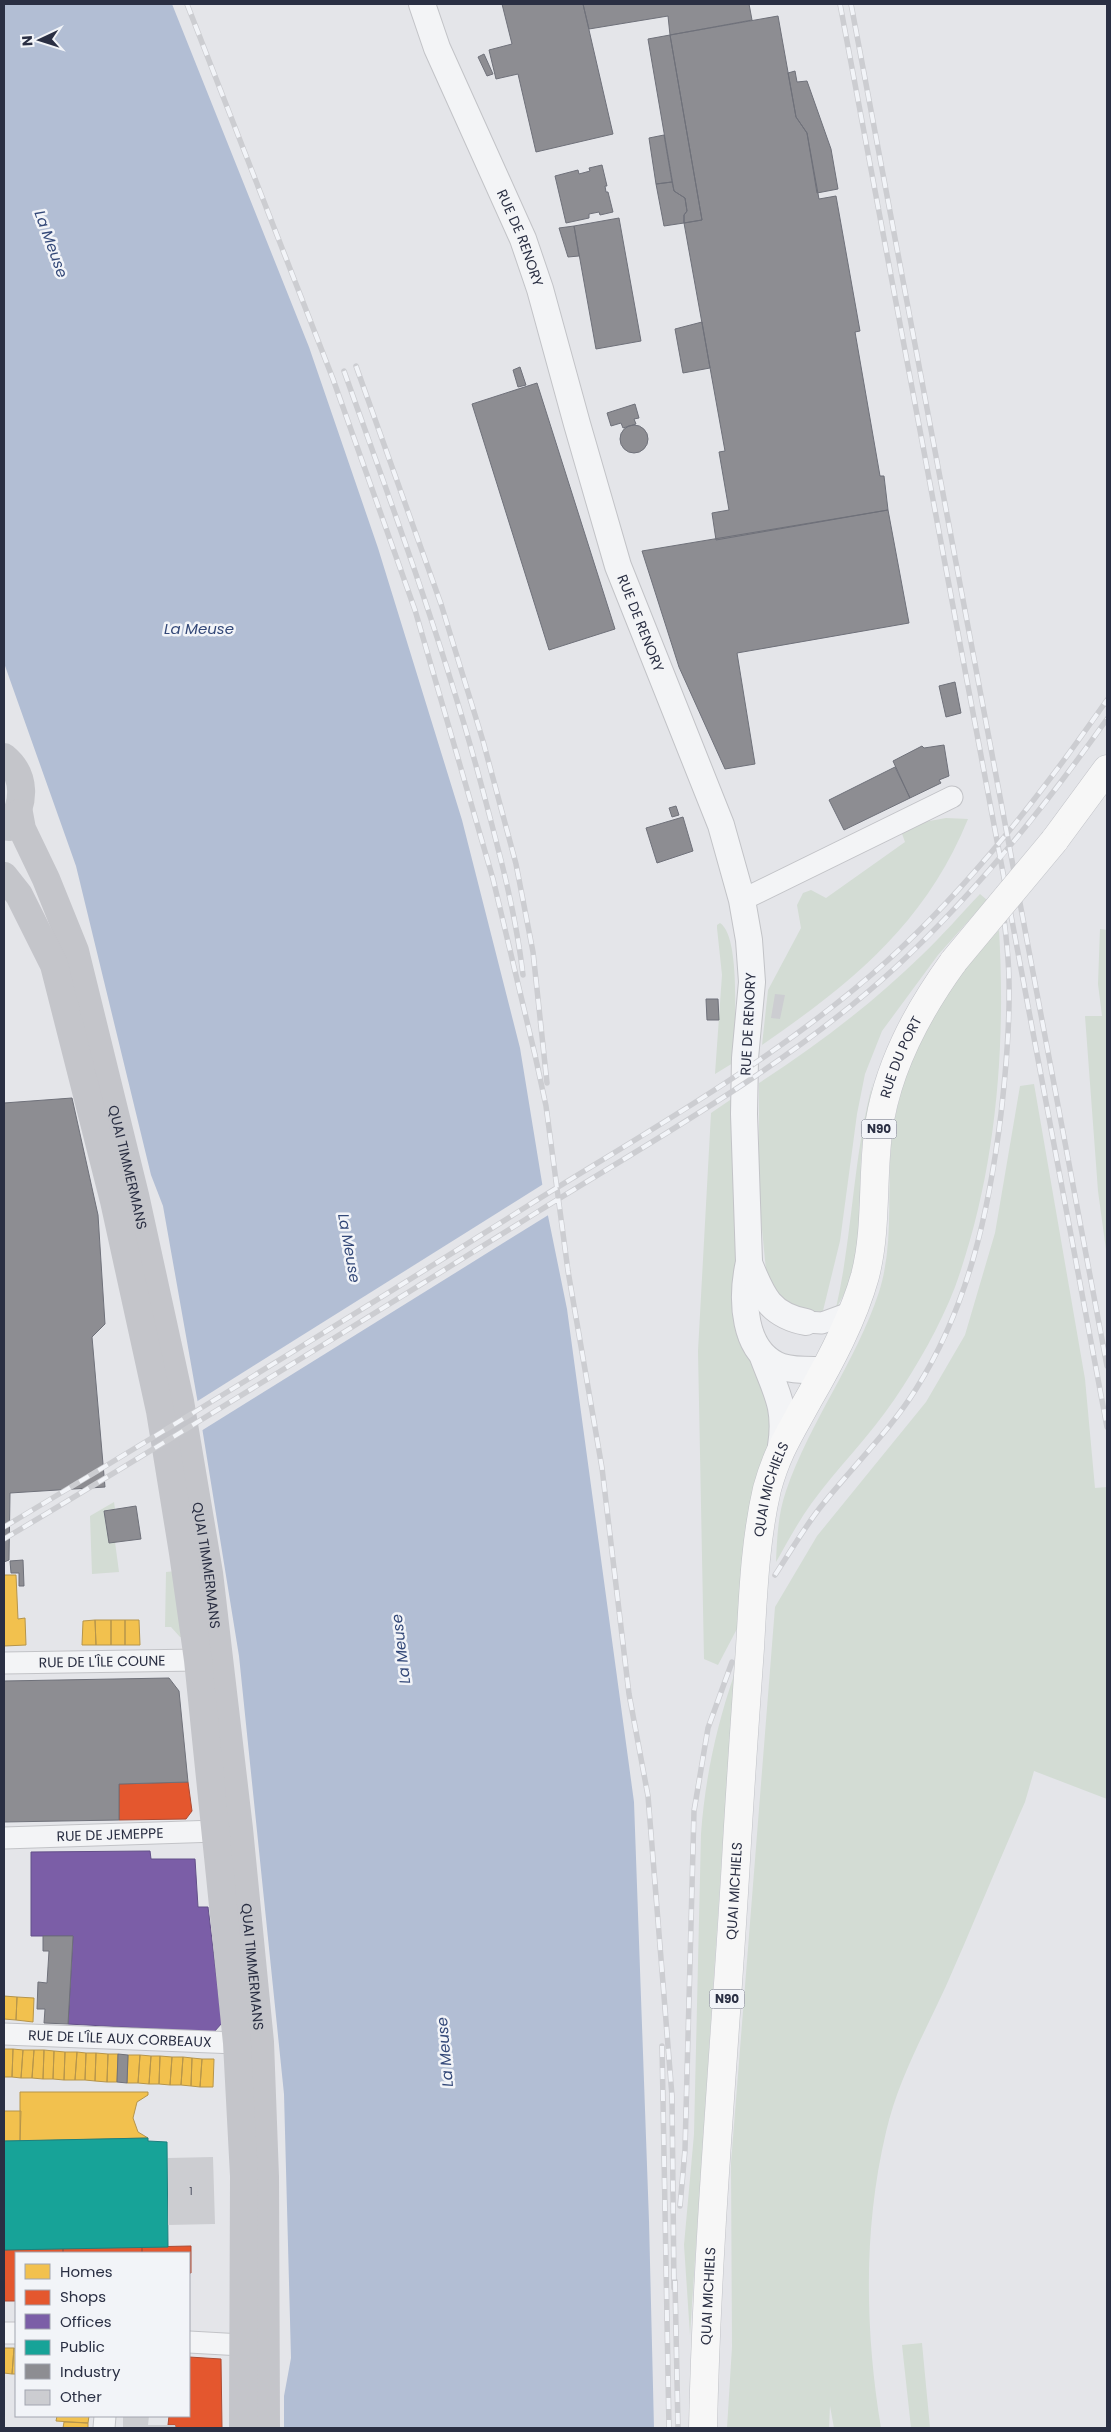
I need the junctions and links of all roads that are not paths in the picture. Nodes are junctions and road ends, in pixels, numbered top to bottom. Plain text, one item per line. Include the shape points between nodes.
1 (422, 4) edge
2 (4, 756) edge
3 (1107, 769) edge
4 (952, 797) dead end
5 (11, 823) edge
6 (4, 876) edge
7 (742, 900) junction
8 (749, 1262) junction
9 (852, 1312) junction
10 (806, 1322) junction
11 (763, 1357) junction
12 (828, 1364) junction
13 (781, 1446) junction
14 (198, 1660) junction
15 (4, 1663) edge
16 (216, 1831) junction
17 (4, 1838) edge
18 (4, 2034) edge
19 (237, 2043) junction
20 (190, 2342) edge
21 (254, 2342) junction
22 (243, 2428) edge
23 (266, 2428) edge
24 (703, 2428) edge

1 - 7 street, RUE DE RENORY via 437,48 531,262 618,566 721,825
2 - 5 main road via 12,764 22,788
3 - 9 main road, RUE DU PORT / N90, bridge via 1054,841 954,961 910,1030 885,1102 878,1138 870,1253
4 - 7 street
5 - 21 main road, QUAI TIMMERMANS via 22,828 75,951 135,1195 180,1401 209,1573 260,2042 266,2177
6 - 14 main road, QUAI TIMMERMANS via 19,895 54,964 114,1201 160,1411
7 - 8 street, RUE DE RENORY via 752,982 744,1114
8 - 10 street, RUE DE RENORY via 768,1302 786,1317
8 - 11 street, RUE DE RENORY via 745,1280 749,1331
9 - 10 street, RUE DE RENORY via 822,1323
9 - 12 main road, RUE DU PORT / N90
10 - 12 street, RUE DE RENORY via 823,1336
11 - 12 street via 784,1368
11 - 13 street, RUE DE RENORY via 782,1408
12 - 13 main road, QUAI MICHIELS / N90
13 - 24 main road, QUAI MICHIELS / N90 via 763,1508 755,1570 714,2196
14 - 15 street, RUE DE L'ÎLE COUNE
14 - 16 main road, QUAI TIMMERMANS
16 - 17 street, RUE DE JEMEPPE
16 - 19 main road, QUAI TIMMERMANS
18 - 19 street, RUE DE L'ÎLE AUX CORBEAUX
19 - 21 main road, QUAI TIMMERMANS
20 - 21 street
21 - 22 main road
21 - 23 main road

